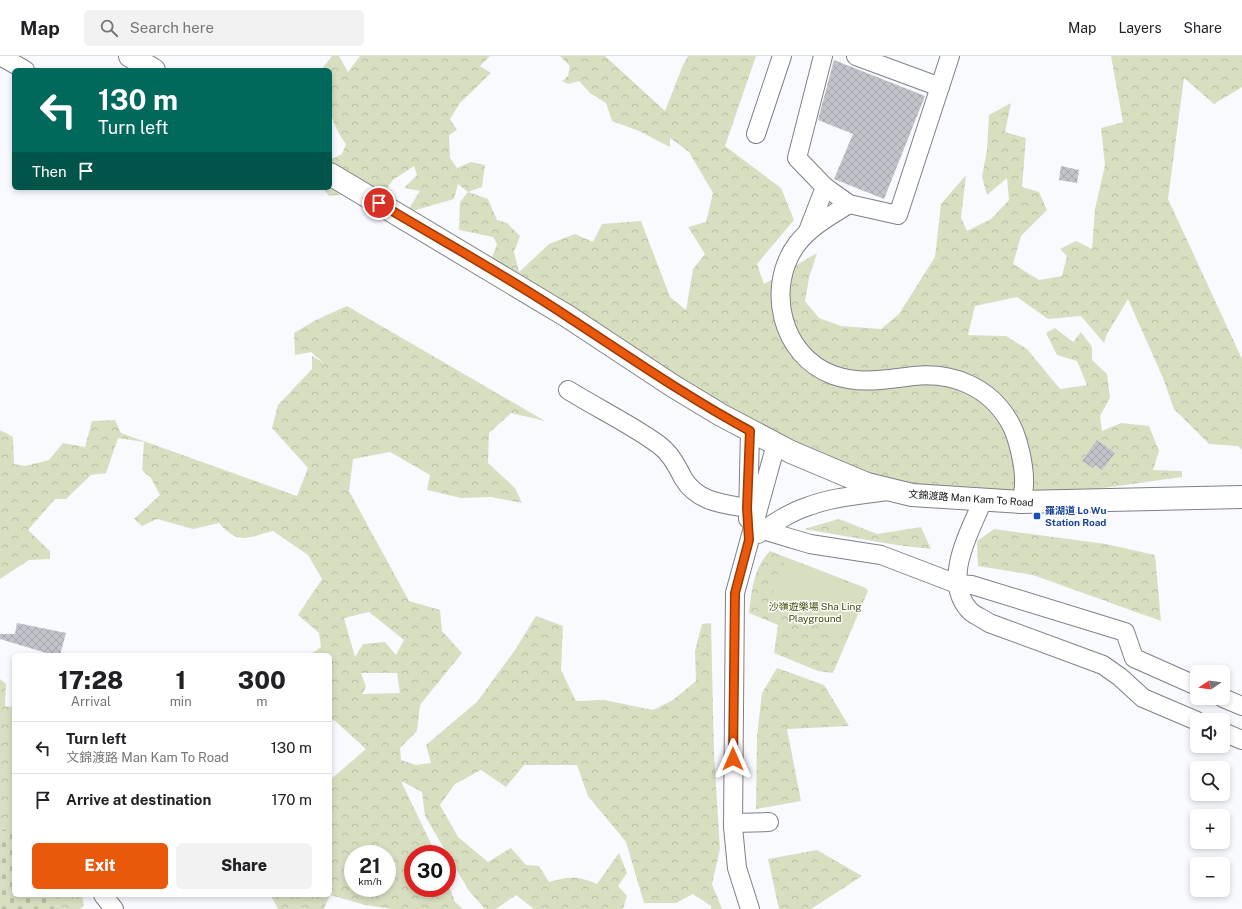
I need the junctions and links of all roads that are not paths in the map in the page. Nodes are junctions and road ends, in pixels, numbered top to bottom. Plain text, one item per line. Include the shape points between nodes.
1 (0, 56) edge
2 (130, 56) edge
3 (782, 56) edge
4 (823, 56) edge
5 (856, 56) edge
6 (950, 56) edge
7 (21, 68) edge
8 (151, 68) edge
9 (940, 87) junction
10 (756, 134) dead end
11 (332, 175) edge
12 (825, 187) junction
13 (849, 204) junction
14 (808, 231) junction
15 (568, 390) dead end
16 (750, 431) junction
17 (776, 444) junction
18 (892, 490) junction
19 (1242, 497) edge
20 (983, 500) junction
21 (1021, 502) junction
22 (747, 508) junction
23 (756, 535) junction
24 (956, 584) junction
25 (1134, 658) junction
26 (1122, 679) junction
27 (1190, 683) edge
28 (1230, 701) edge
29 (1242, 706) edge
30 (1190, 718) edge
31 (1230, 735) edge
32 (1242, 740) edge
33 (769, 822) dead end
34 (733, 823) junction
35 (105, 897) edge
36 (114, 909) edge
37 (750, 909) edge

1 - 7 street
2 - 8 main road
3 - 10 street
4 - 12 street via 797,158
5 - 9 street
6 - 9 street
9 - 13 street via 898,216
11 - 16 main road, 文錦渡路 Man Kam To Road via 496,272 673,386
12 - 13 street
12 - 14 street
13 - 14 street
14 - 21 street via 788,259 780,283 783,318 796,347 813,364 845,379 869,381 942,376 982,390 999,406 1017,438 1024,484
15 - 22 street via 656,442 673,459 684,480 696,493 709,500
16 - 17 main road, 文錦渡路 Man Kam To Road
16 - 22 street
17 - 18 main road, 文錦渡路 Man Kam To Road via 867,484
17 - 23 street
18 - 20 main road, 文錦渡路 Man Kam To Road via 912,495
18 - 23 street via 809,505
19 - 21 main road, 文錦渡路 Man Kam To Road
20 - 21 main road, 文錦渡路 Man Kam To Road
20 - 24 street via 962,552
22 - 23 street
23 - 24 street via 881,555
23 - 34 street via 735,593
24 - 25 street via 972,586 1125,632
24 - 26 street via 964,603 972,613 989,623 1104,665
25 - 26 street
25 - 27 street
26 - 30 street via 1143,698
28 - 29 street
31 - 32 street
33 - 34 street
34 - 37 street via 737,868
35 - 36 street

